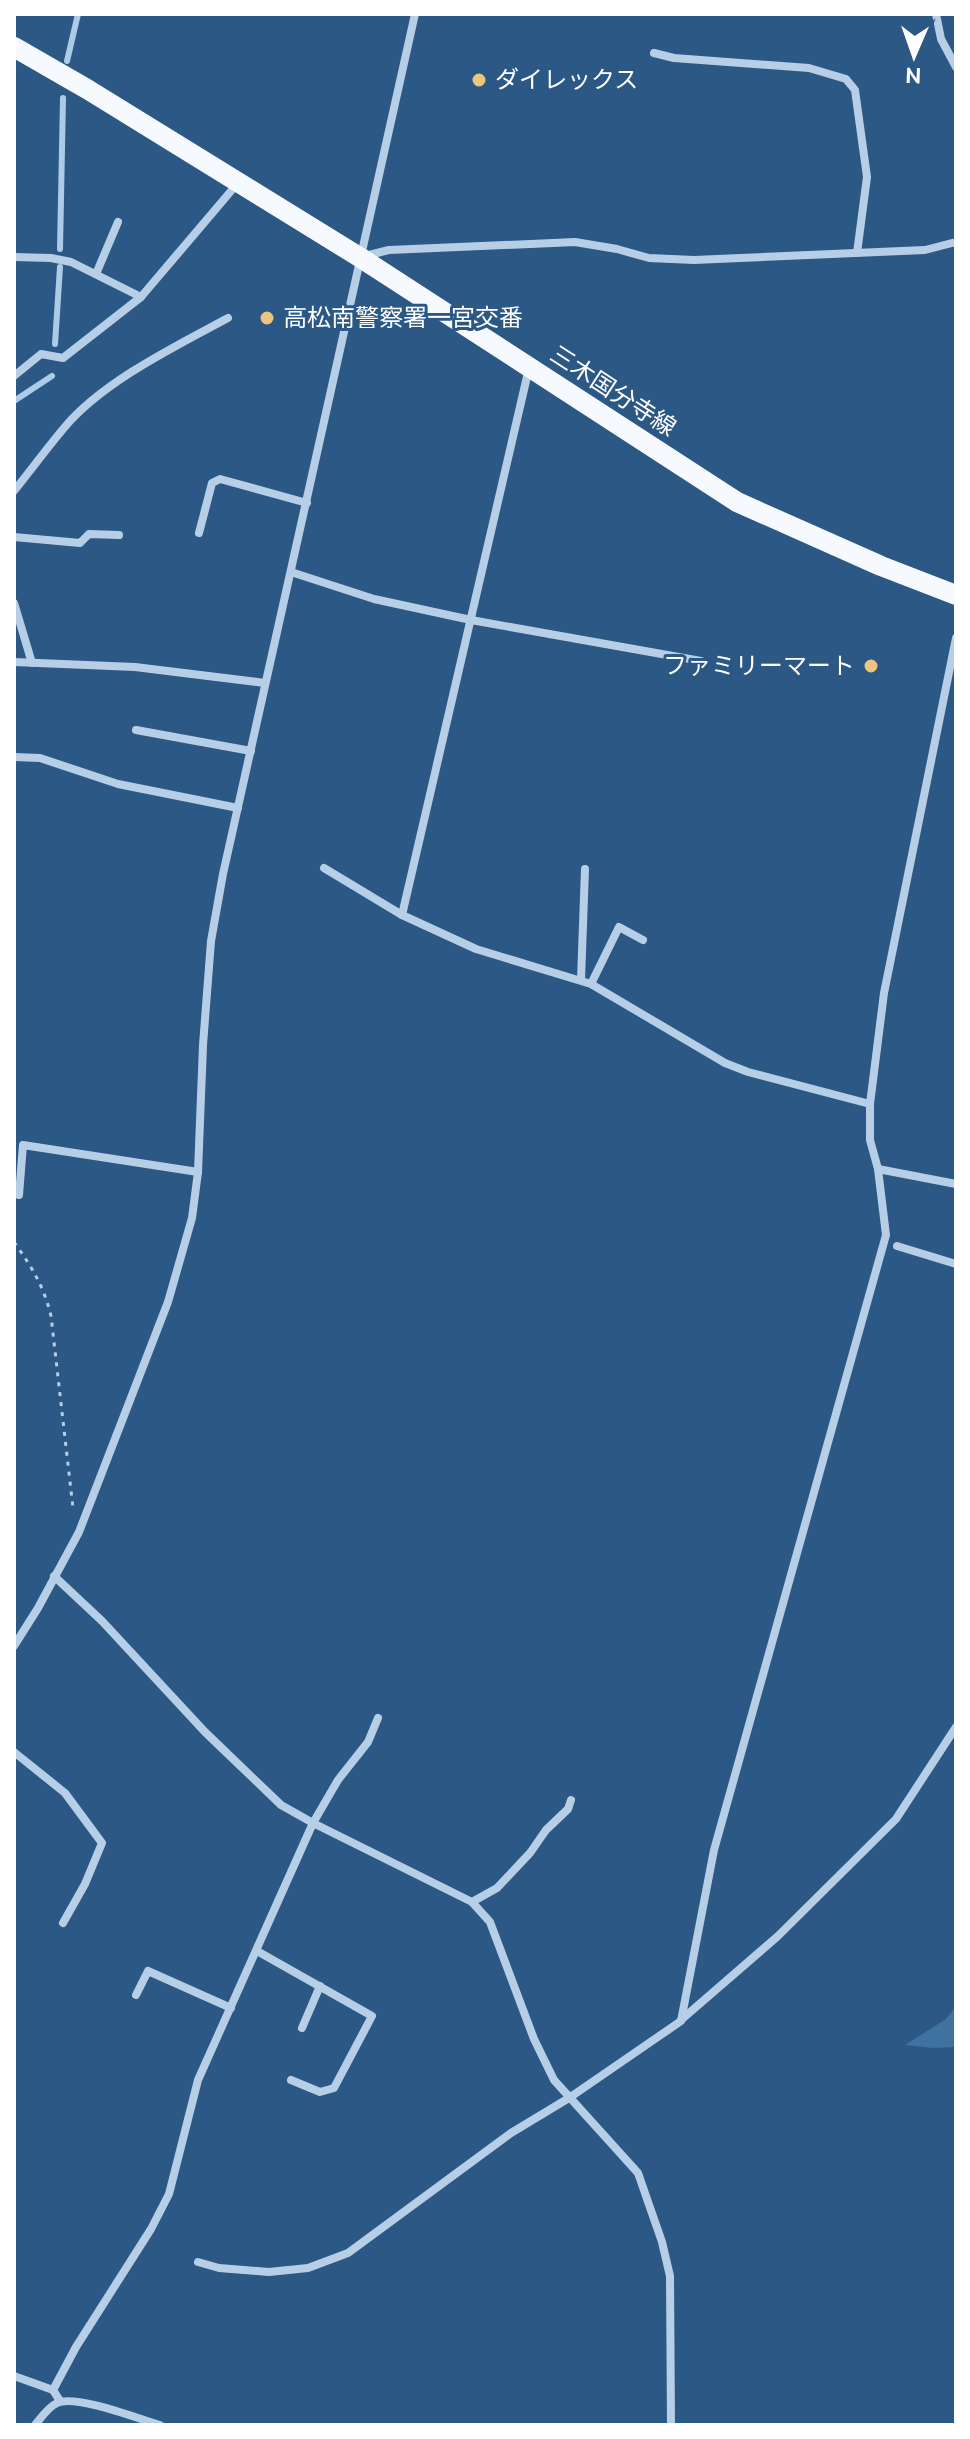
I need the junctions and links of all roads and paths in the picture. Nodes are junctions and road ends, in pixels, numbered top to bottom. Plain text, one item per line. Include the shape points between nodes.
1 (415, 14) edge
2 (936, 14) edge
3 (14, 47) edge
4 (654, 53) dead end
5 (956, 67) edge
6 (239, 182) junction
7 (118, 222) dead end
8 (956, 242) edge
9 (857, 253) junction
10 (14, 257) edge
11 (361, 258) junction
12 (96, 274) junction
13 (141, 297) junction
14 (228, 318) dead end
15 (529, 368) junction
16 (14, 376) edge
17 (14, 491) edge
18 (307, 503) junction
19 (199, 533) dead end
20 (119, 535) dead end
21 (14, 537) edge
22 (291, 572) junction
23 (956, 595) edge
24 (14, 603) edge
25 (471, 620) junction
26 (956, 638) edge
27 (701, 661) dead end
28 (14, 662) edge
29 (32, 663) junction
30 (265, 683) junction
31 (136, 730) dead end
32 (251, 751) junction
33 (14, 757) edge
34 (238, 808) junction
35 (324, 868) dead end
36 (585, 869) dead end
37 (402, 915) junction
38 (643, 940) dead end
39 (581, 980) junction
40 (591, 984) junction
41 (870, 1104) junction
42 (878, 1169) junction
43 (198, 1172) junction
44 (956, 1184) edge
45 (19, 1195) dead end
46 (14, 1242) edge
47 (897, 1246) dead end
48 (956, 1264) edge
49 (79, 1532) junction
50 (54, 1576) junction
51 (14, 1646) edge
52 (378, 1718) dead end
53 (956, 1727) edge
54 (14, 1752) edge
55 (571, 1800) dead end
56 (313, 1823) junction
57 (472, 1902) junction
58 (63, 1923) dead end
59 (257, 1951) junction
60 (320, 1986) junction
61 (136, 1995) dead end
62 (231, 2008) junction
63 (681, 2021) junction
64 (302, 2028) dead end
65 (291, 2080) dead end
66 (569, 2098) junction
67 (198, 2262) dead end
68 (14, 2376) edge
69 (53, 2390) junction
70 (60, 2401) junction
71 (35, 2425) edge
72 (160, 2425) edge
73 (671, 2425) edge

1 - 11 street
2 - 5 street via 941,39
3 - 6 main road, 三木国分寺線
4 - 9 street via 809,68 846,79 855,90 867,177
6 - 11 main road, 三木国分寺線
6 - 13 street
7 - 12 street
8 - 9 street via 925,250
9 - 11 street via 694,260 649,258 575,242 529,242 389,250
10 - 12 street via 71,262
11 - 15 main road, 三木国分寺線
11 - 18 street
12 - 13 street
13 - 16 street via 63,358 41,354
14 - 17 street via 164,352 94,399 64,427
15 - 23 main road, 三木国分寺線 via 737,502
15 - 25 street
18 - 19 street via 220,479 212,483
18 - 22 street
20 - 21 street via 89,534 80,543
22 - 25 street via 374,599
22 - 30 street
24 - 29 street
25 - 27 street
25 - 37 street
26 - 41 street via 884,993
28 - 29 street
29 - 30 street via 135,667
30 - 32 street
31 - 32 street
32 - 34 street
33 - 34 street via 40,758 118,784
34 - 43 street via 211,941
35 - 37 street
36 - 39 street
37 - 39 street via 476,949
38 - 40 street via 619,927
39 - 40 street
40 - 41 street via 725,1063
41 - 42 street via 870,1140
42 - 44 street
42 - 63 street via 886,1235 714,1850
43 - 45 street via 23,1145
43 - 49 street via 192,1218 168,1302
46 - 49 path via 37,1274 51,1316
47 - 48 street
49 - 50 street
50 - 51 street
50 - 56 street via 281,1805
52 - 56 street via 368,1742
53 - 63 street via 896,1819 778,1936
54 - 58 street via 65,1793 102,1843
55 - 57 street via 497,1888
56 - 57 street
56 - 59 street
57 - 66 street via 490,1922 534,2039
59 - 60 street
59 - 62 street
60 - 64 street
60 - 65 street via 372,2016 334,2088 320,2092
61 - 62 street via 148,1971
62 - 69 street via 198,2080 169,2194
63 - 66 street
66 - 67 street via 330,2262 269,2272
66 - 73 street via 638,2173 662,2242 670,2276
68 - 69 street
69 - 70 street
70 - 71 street
70 - 72 street

